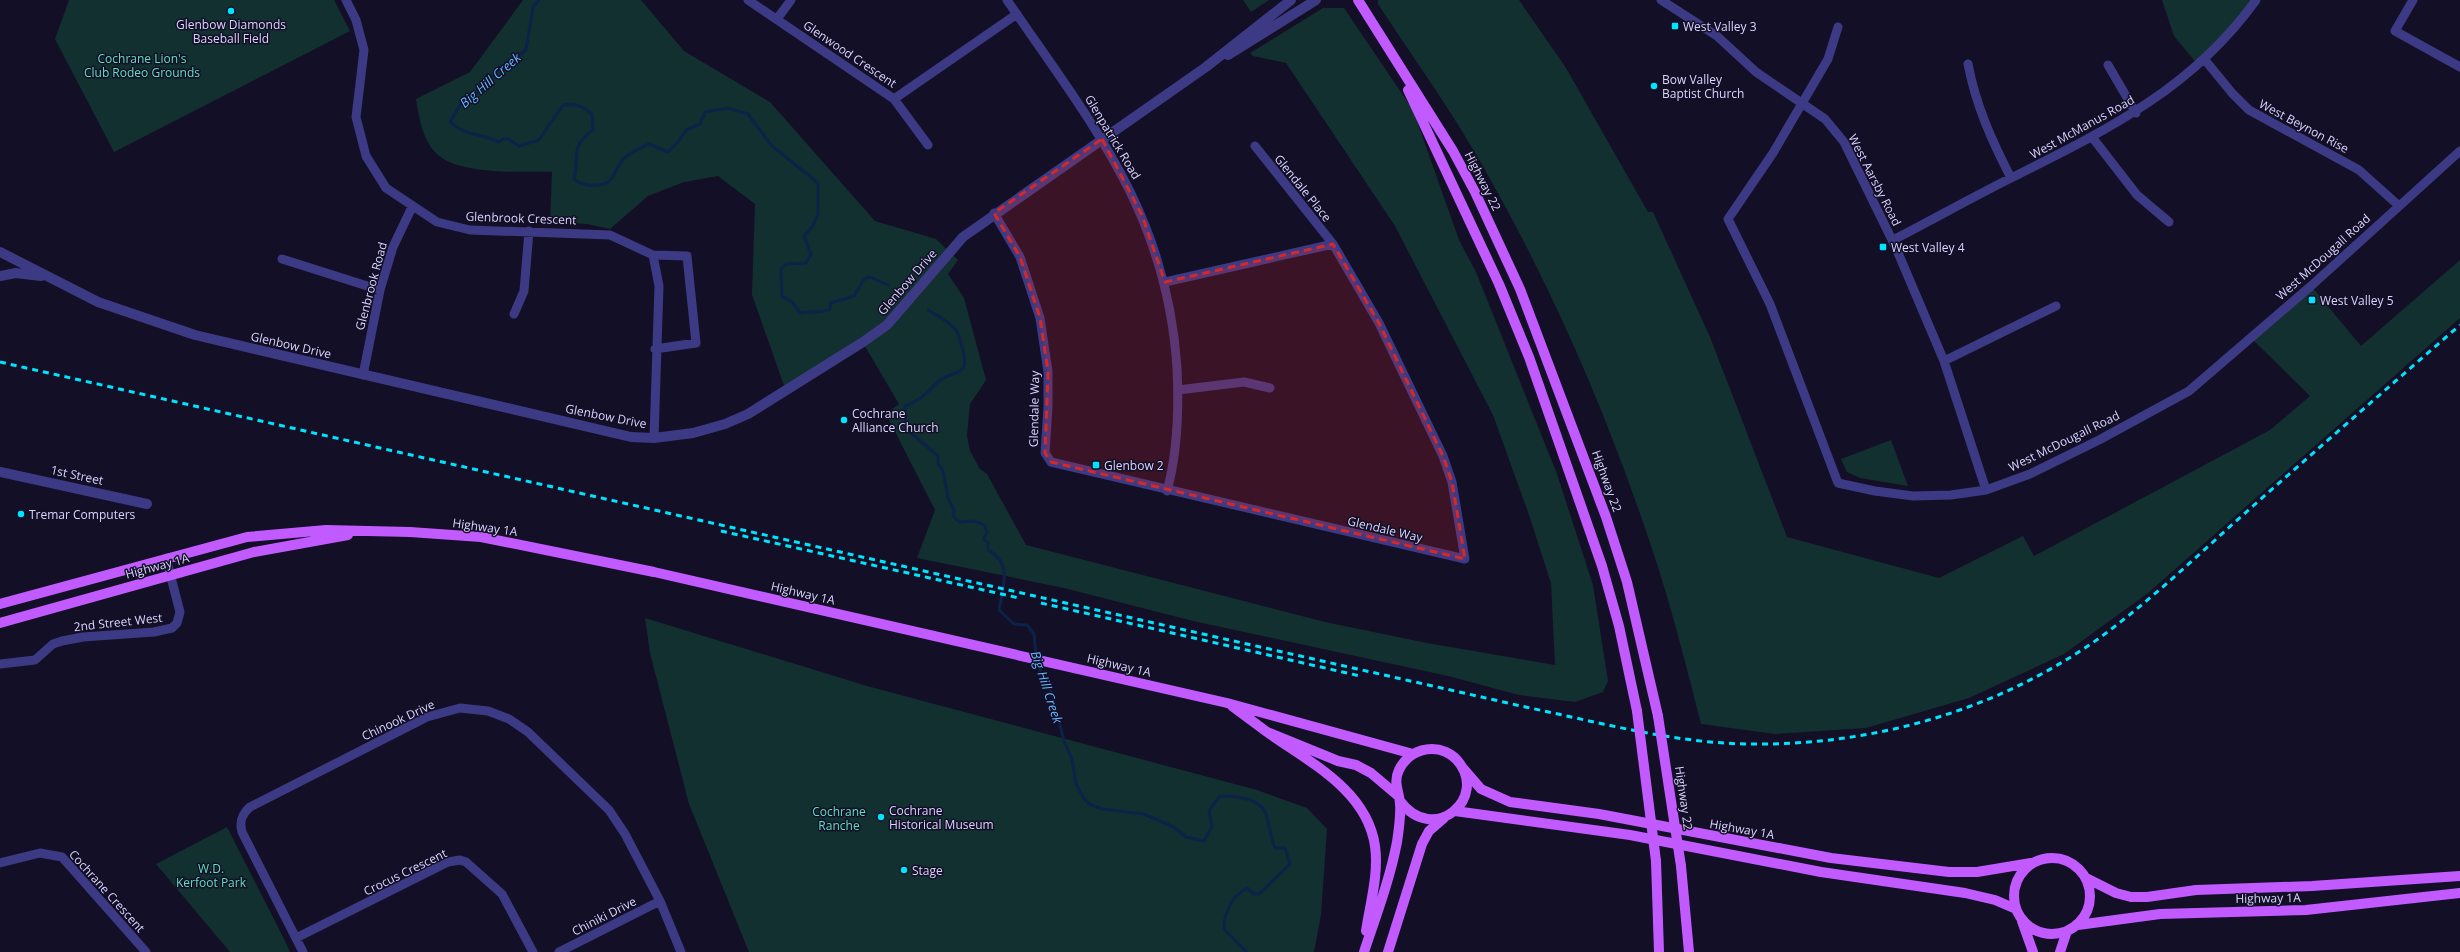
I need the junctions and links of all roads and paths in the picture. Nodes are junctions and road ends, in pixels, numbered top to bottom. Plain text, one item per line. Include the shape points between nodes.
1 (346, 0) edge
2 (748, 0) edge
3 (791, 0) edge
4 (1007, 0) edge
5 (1291, 0) edge
6 (1316, 0) edge
7 (1358, 0) edge
8 (1661, 0) edge
9 (2256, 0) edge
10 (2413, 0) edge
11 (1017, 14) junction
12 (777, 19) junction
13 (1838, 27) dead end
14 (1392, 55) junction
15 (2205, 60) junction
16 (1968, 64) dead end
17 (2108, 65) dead end
18 (1206, 67) junction
19 (2460, 67) edge
20 (894, 98) junction
21 (1801, 104) junction
22 (2136, 113) junction
23 (2092, 136) junction
24 (1102, 138) junction
25 (928, 145) dead end
26 (1254, 146) dead end
27 (2460, 151) edge
28 (2011, 178) junction
29 (2398, 205) junction
30 (412, 207) junction
31 (994, 213) junction
32 (2169, 222) dead end
33 (529, 231) junction
34 (1892, 240) junction
35 (1333, 244) junction
36 (0, 252) edge
37 (653, 255) junction
38 (282, 259) dead end
39 (0, 276) edge
40 (49, 277) junction
41 (1165, 282) junction
42 (380, 290) junction
43 (2056, 306) dead end
44 (514, 314) dead end
45 (656, 349) junction
46 (1944, 361) junction
47 (363, 375) junction
48 (1270, 388) dead end
49 (1178, 390) junction
50 (654, 438) junction
51 (0, 472) edge
52 (1986, 490) junction
53 (1167, 491) junction
54 (147, 504) dead end
55 (369, 531) junction
56 (166, 558) junction
57 (171, 576) junction
58 (0, 600) edge
59 (15, 600) junction
60 (0, 604) edge
61 (0, 622) edge
62 (0, 664) edge
63 (1227, 703) junction
64 (1267, 732) junction
65 (1413, 754) junction
66 (1462, 766) junction
67 (1399, 798) junction
68 (1455, 811) junction
69 (1445, 817) junction
70 (0, 863) edge
71 (2031, 863) junction
72 (2460, 876) edge
73 (2086, 878) junction
74 (2460, 893) edge
75 (660, 901) junction
76 (2018, 913) junction
77 (2078, 925) junction
78 (2067, 931) junction
79 (296, 938) junction
80 (146, 952) edge
81 (303, 952) edge
82 (533, 952) edge
83 (559, 952) edge
84 (681, 952) edge
85 (1363, 952) edge
86 (1388, 952) edge
87 (1658, 952) edge
88 (1688, 952) edge
89 (2033, 952) edge
90 (2060, 952) edge

1 - 30 street, Glenbrook Crescent via 356,20 364,50 356,117 366,156 386,188
2 - 12 street, Glenwood Crescent
3 - 12 street
4 - 11 street, Glenpatrick Road
5 - 18 street, Glenbow Drive
6 - 18 street, Glenbow Drive via 1246,46
7 - 14 main road, Highway 22
8 - 21 street, West Aarsby Road via 1717,36 1756,72
9 - 15 street, West McManus Road via 2236,28
10 - 19 street via 2395,31
11 - 20 street, Glenwood Crescent
11 - 24 street, Glenpatrick Road
12 - 20 street, Glenwood Crescent
13 - 21 street via 1828,59
14 - 87 main road, Highway 22, bridge via 1499,284 1529,357 1602,566 1619,626 1637,711 1656,861
14 - 88 main road, Highway 22, bridge via 1453,151 1475,192 1523,296 1606,517 1627,582 1658,716 1681,866
15 - 22 street, West McManus Road
15 - 29 street, West Beynon Rise via 2249,110 2359,170
16 - 28 street via 1977,102 1992,143
17 - 22 street
18 - 24 street, Glenbow Drive
20 - 25 street
21 - 34 street, West Aarsby Road via 1825,119 1844,142
21 - 52 street, West McDougall Road via 1773,153 1728,219 1770,304 1838,483 1913,496 1951,495
22 - 23 street, West McManus Road
23 - 28 street, West McManus Road
23 - 32 street via 2137,196
24 - 31 street, Glenbow Drive
24 - 41 street, Glenpatrick Road via 1142,215
26 - 35 street, Glendale Place
27 - 29 street, West McDougall Road
28 - 34 street, West McManus Road
29 - 52 street, West McDougall Road via 2311,286 2189,391 2030,474
30 - 33 street, Glenbrook Crescent via 437,222 470,230
30 - 42 street, Glenbrook Road via 393,247
31 - 50 street, Glenbow Drive via 963,237 887,325 863,342 748,414 693,433
31 - 53 street, Glendale Way via 1020,258 1040,318 1048,372 1046,456 1057,465
33 - 37 street, Glenbrook Crescent via 610,235
33 - 44 street via 524,291
34 - 46 street, West Aarsby Road
35 - 41 street
35 - 53 street, Glendale Way via 1379,323 1443,456 1452,482 1465,560
36 - 40 street, Glenbow Drive
37 - 45 street via 659,286
37 - 45 street via 687,256 696,343
38 - 42 street
39 - 40 street via 16,273
40 - 47 street, Glenbow Drive via 98,302 170,328
41 - 49 street, Glenpatrick Road via 1174,331
42 - 47 street, Glenbrook Road
43 - 46 street
45 - 50 street
46 - 52 street, West Aarsby Road
47 - 50 street, Glenbow Drive via 632,437
48 - 49 street via 1244,382
49 - 53 street, Glenpatrick Road via 1175,451
51 - 54 street, 1st Street
55 - 56 main road, Highway 1A via 326,530 247,537
55 - 57 main road, Highway 1A via 254,552
55 - 63 main road, Highway 1A via 482,537 654,572
56 - 57 street, 2nd Street West
56 - 59 main road, Highway 1A
57 - 61 main road, Highway 1A
57 - 62 street, 2nd Street West via 180,612 177,623 172,628 62,641 53,644 35,660
58 - 59 main road
59 - 60 main road, Highway 1A
63 - 64 main road, Highway 1A
63 - 65 main road, Highway 1A
64 - 67 main road, Highway 1A via 1338,761 1356,765 1371,773
64 - 85 main road via 1336,781 1363,810 1376,847 1375,873
65 - 66 main road via 1435,749 1446,752
65 - 67 main road via 1404,761 1398,772 1396,783
66 - 68 main road via 1466,790
66 - 71 main road, Highway 1A via 1481,789 1510,802 1599,814 1831,858 1949,872 1977,872
67 - 69 main road via 1414,816 1424,819
67 - 85 main road via 1397,841 1389,874
68 - 69 main road
68 - 76 main road via 1616,833 1829,873 1964,893 1995,900
69 - 86 main road via 1429,831 1422,844
70 - 80 street, Cochrane Crescent via 40,853 62,857
71 - 73 main road via 2059,858 2075,865
71 - 76 main road via 2015,887
72 - 73 main road, Highway 1A via 2312,886 2196,890 2147,897 2130,897 2116,893
73 - 77 main road via 2090,890 2090,903 2086,915
74 - 77 main road, Highway 1A via 2306,910 2160,914
75 - 79 street, Chinook Drive via 620,824 602,802 520,726 488,711 460,708 427,717 250,807 243,814 240,824 242,832
75 - 83 street, Chiniki Drive
75 - 84 street, Chinook Drive
76 - 78 main road via 2030,926 2042,932 2054,934
76 - 89 main road
77 - 78 main road
78 - 90 main road
79 - 81 street, Chinook Drive
79 - 82 street, Crocus Crescent via 448,862 460,860 470,865 506,899

